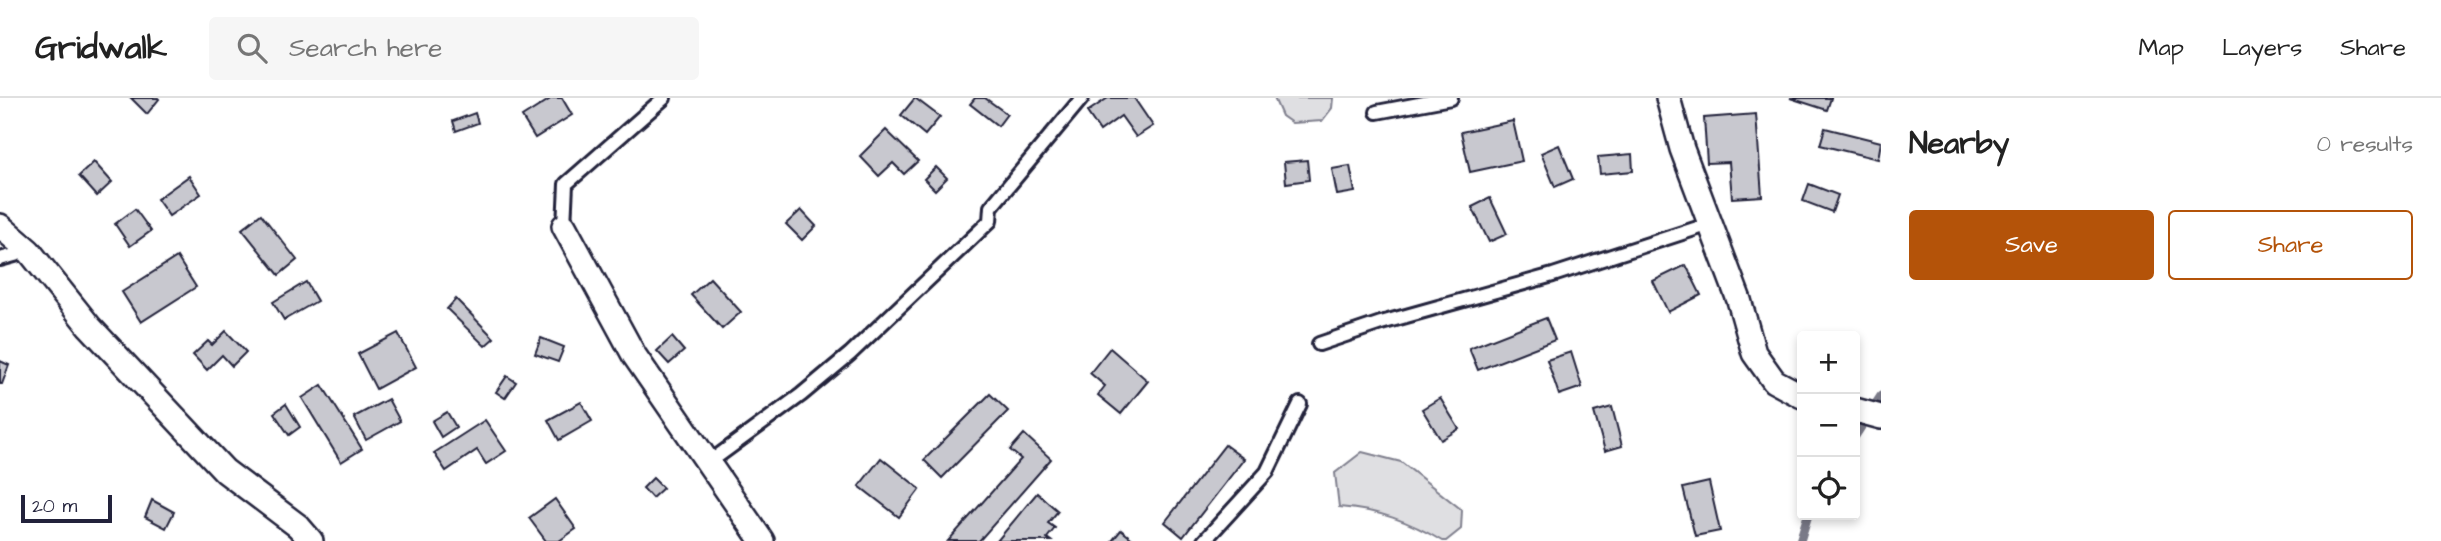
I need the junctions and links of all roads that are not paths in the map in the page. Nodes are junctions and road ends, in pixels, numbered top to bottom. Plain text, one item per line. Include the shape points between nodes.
1 (664, 98) edge
2 (1082, 98) edge
3 (1451, 98) edge
4 (1668, 98) edge
5 (1377, 112) dead end
6 (1710, 225) junction
7 (0, 226) edge
8 (564, 226) joint
9 (29, 251) junction
10 (0, 259) edge
11 (1319, 344) dead end
12 (1798, 394) edge
13 (1300, 404) dead end
14 (1860, 411) edge
15 (1881, 417) edge
16 (707, 464) junction
17 (311, 541) edge
18 (762, 541) edge
19 (1204, 541) edge

1 - 8 lane via 566,184
2 - 16 lane via 991,207 990,221 850,354
3 - 5 lane
4 - 6 street
6 - 11 lane
6 - 12 street via 1754,353 1774,381
7 - 9 street
8 - 16 street via 634,355
9 - 10 lane
9 - 17 street via 89,326 195,441
13 - 19 lane via 1267,472
14 - 15 street
16 - 18 street

